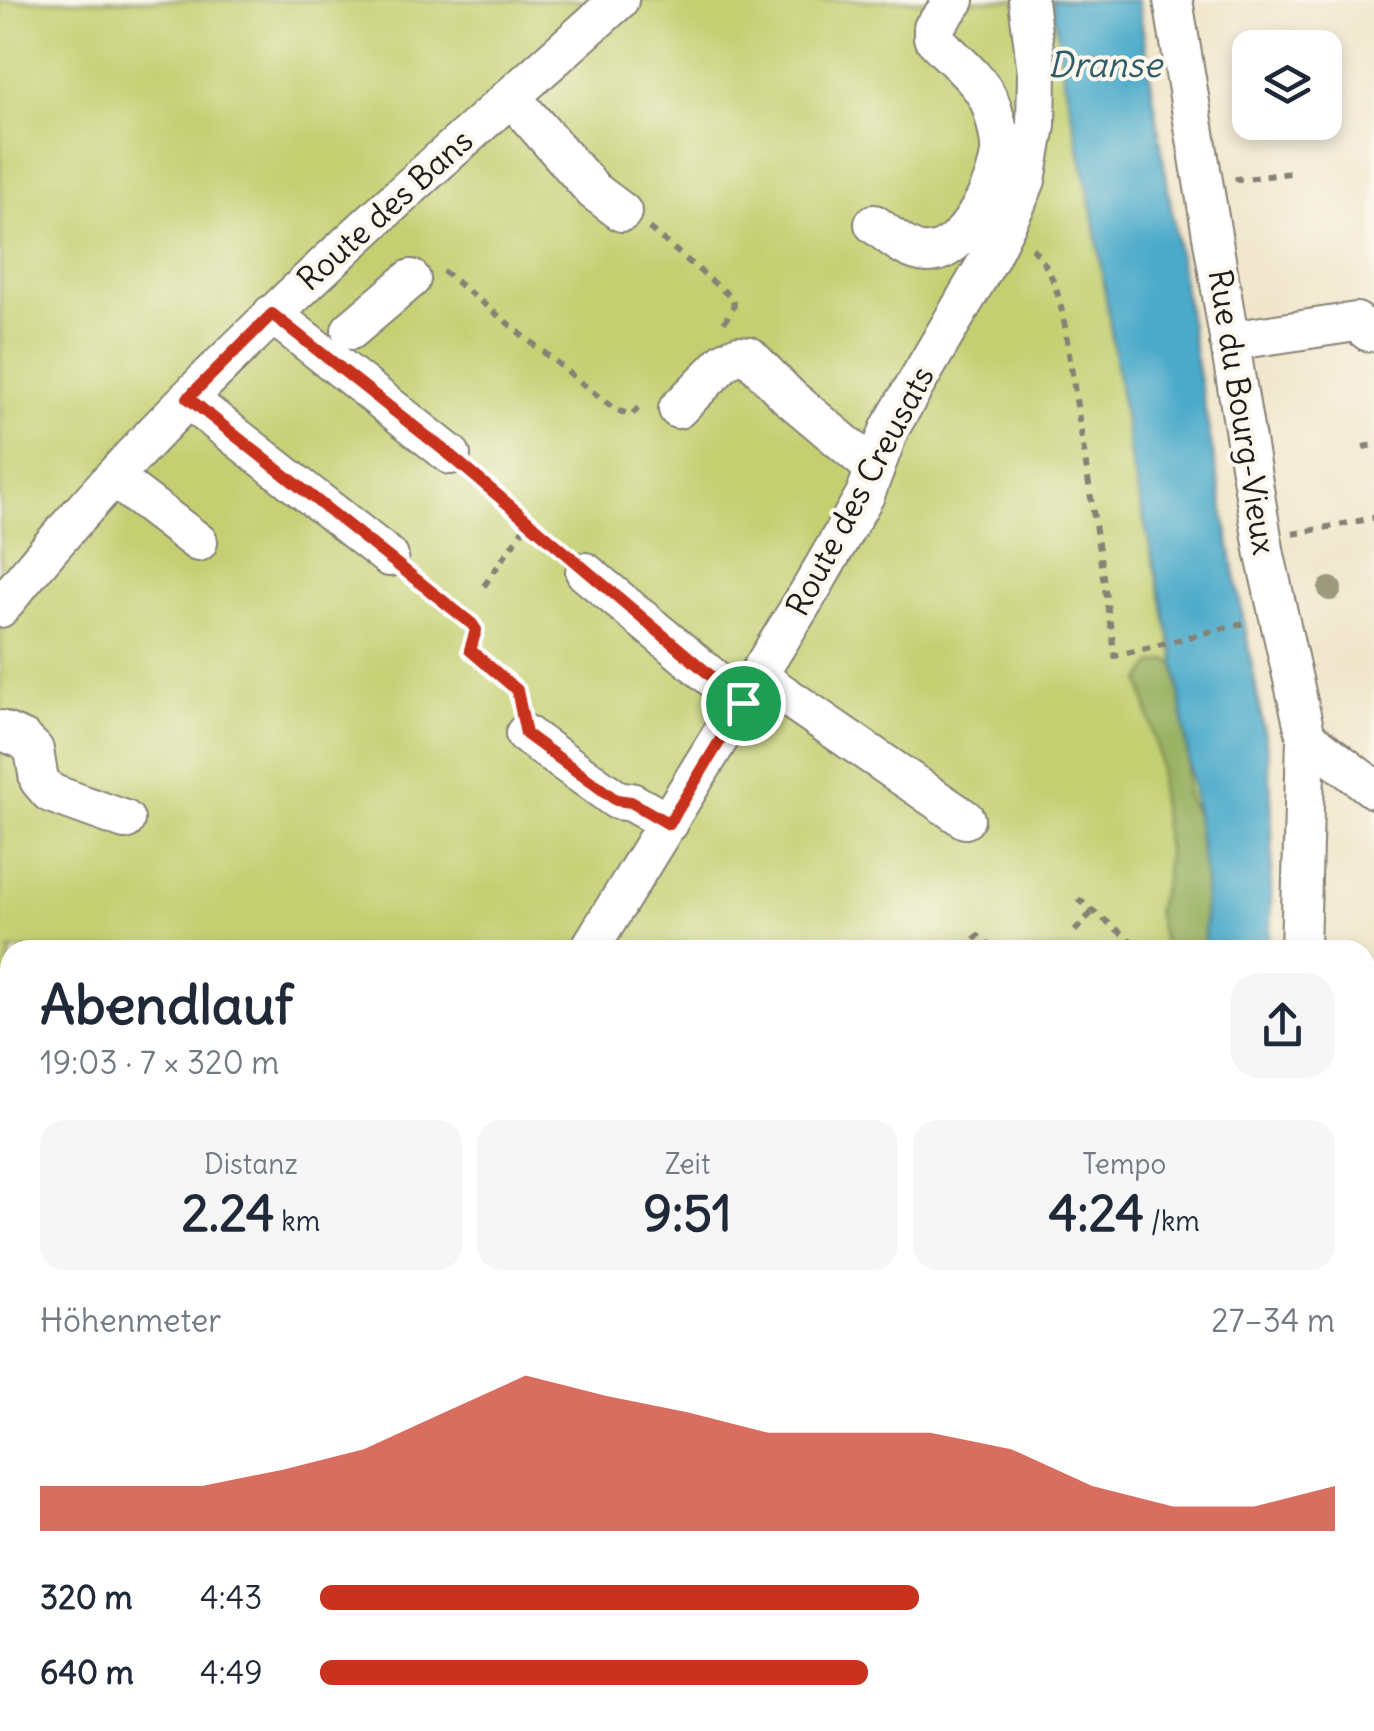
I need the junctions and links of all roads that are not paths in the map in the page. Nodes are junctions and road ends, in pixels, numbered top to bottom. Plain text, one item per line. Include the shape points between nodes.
1 (619, 0) edge
2 (955, 0) edge
3 (1028, 0) edge
4 (1173, 0) edge
5 (511, 97) junction
6 (622, 212) road end
7 (874, 224) dead end
8 (1003, 230) junction
9 (411, 279) road end
10 (272, 314) junction
11 (351, 330) dead end
12 (1369, 332) dead end
13 (1229, 341) junction
14 (188, 398) junction
15 (666, 401) road end
16 (450, 455) road end
17 (874, 469) junction
18 (114, 478) junction
19 (198, 542) dead end
20 (389, 557) road end
21 (585, 572) road end
22 (0, 608) edge
23 (751, 690) junction
24 (526, 734) road end
25 (1306, 737) junction
26 (3, 744) edge
27 (1374, 789) edge
28 (965, 819) dead end
29 (125, 820) dead end
30 (669, 824) junction
31 (595, 940) edge
32 (1300, 940) edge

1 - 5 street, Route des Bans
2 - 8 street via 933,37 986,94 1000,149
3 - 8 street, Route des Creusats via 1036,125 1026,180
4 - 13 street, Rue du Bourg-Vieux
5 - 6 street via 594,191
5 - 10 street, Route des Bans
7 - 8 street via 922,254
8 - 17 street, Route des Creusats via 890,428
9 - 11 street
10 - 14 street, Route des Bans
10 - 16 street
12 - 13 street via 1356,322
13 - 25 street, Rue du Bourg-Vieux via 1262,539
14 - 18 street, Route des Bans
14 - 20 street
15 - 17 street via 725,361 749,356
17 - 23 street, Route des Creusats
18 - 19 street
18 - 22 street, Route des Bans
21 - 23 street
23 - 28 street
23 - 30 street, Route des Creusats
24 - 30 street via 616,800
25 - 27 street
25 - 32 street, Rue du Bourg-Vieux
26 - 29 street via 24,740 34,750 42,787
30 - 31 street, Route des Creusats

